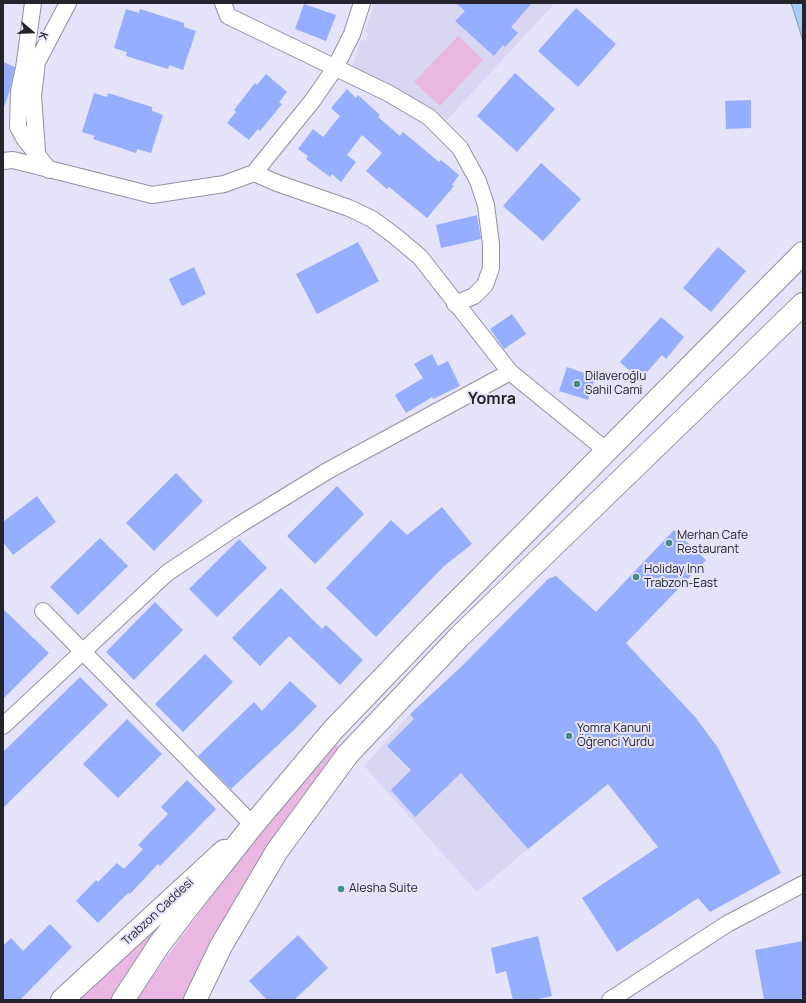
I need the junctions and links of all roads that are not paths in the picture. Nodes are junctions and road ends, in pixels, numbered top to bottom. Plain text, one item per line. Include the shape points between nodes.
1 (33, 3) edge
2 (68, 3) edge
3 (224, 3) edge
4 (362, 3) edge
5 (336, 68) junction
6 (36, 152) junction
7 (3, 161) edge
8 (49, 170) junction
9 (254, 173) junction
10 (803, 253) edge
11 (455, 304) junction
12 (803, 304) edge
13 (510, 372) junction
14 (607, 451) junction
15 (43, 611) dead end
16 (81, 651) junction
17 (3, 726) edge
18 (253, 825) junction
19 (803, 884) edge
20 (221, 946) junction
21 (62, 1000) edge
22 (123, 1000) edge
23 (195, 1000) edge
24 (209, 1000) edge
25 (610, 1000) edge

1 - 6 street via 17,114 18,127
2 - 6 street via 37,62 33,102
3 - 5 street via 228,16
4 - 5 street via 352,34
5 - 9 street
5 - 11 street via 429,117 460,148 478,181 486,205 491,268 485,285 474,296
6 - 8 street
7 - 8 street via 13,160
8 - 9 street via 152,195 224,184
9 - 11 street via 372,219 420,257
10 - 14 main road
11 - 13 street
12 - 20 main road via 459,637 348,754 277,851
13 - 14 street
13 - 16 street via 329,470 240,525 167,573
14 - 18 main road via 338,724
15 - 16 street
16 - 17 street
16 - 18 street
18 - 21 main road, Trabzon Caddesi
18 - 22 main road via 159,945
19 - 25 street via 727,924
20 - 23 main road
20 - 24 main road

